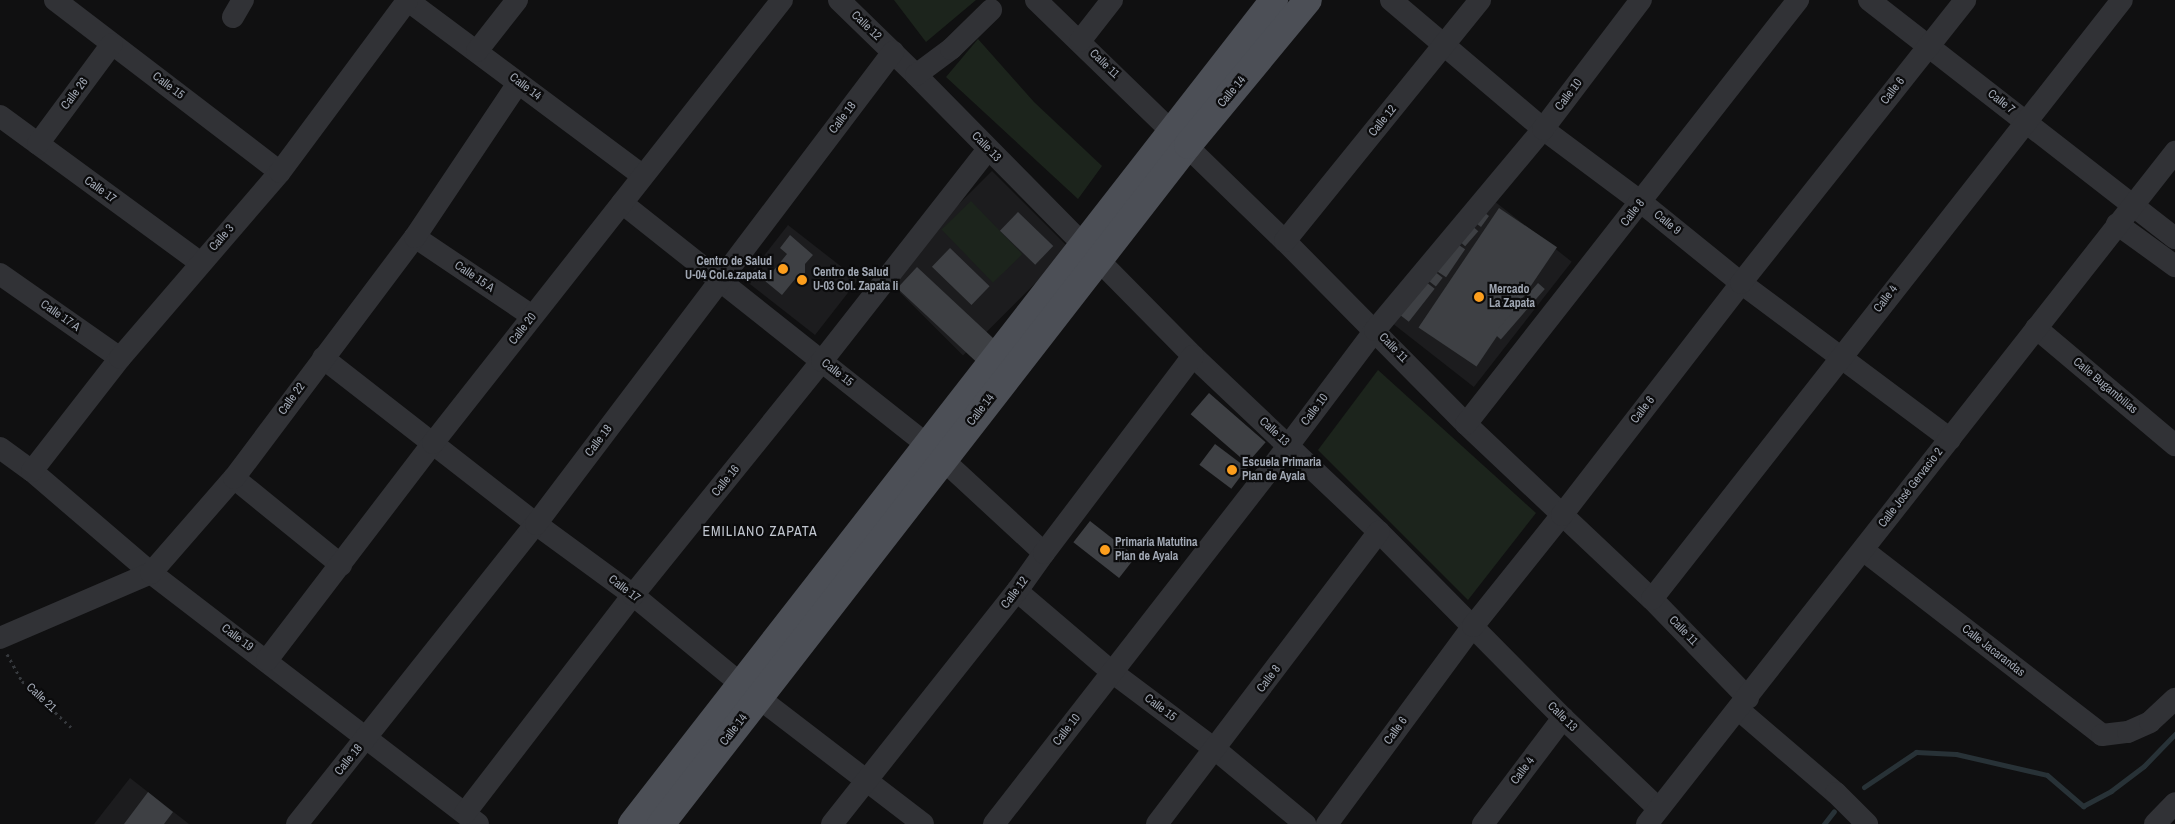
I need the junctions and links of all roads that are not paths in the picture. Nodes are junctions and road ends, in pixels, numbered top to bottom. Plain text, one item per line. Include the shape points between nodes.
1 (55, 0) edge
2 (407, 0) edge
3 (517, 0) edge
4 (782, 0) edge
5 (839, 0) edge
6 (1036, 0) edge
7 (1112, 0) edge
8 (1274, 0) edge
9 (1308, 0) edge
10 (1390, 0) edge
11 (1480, 0) edge
12 (1641, 0) edge
13 (1798, 0) edge
14 (1869, 0) edge
15 (1964, 0) edge
16 (2122, 0) edge
17 (991, 10) dead end
18 (1080, 41) junction
19 (112, 44) junction
20 (1444, 46) junction
21 (1928, 46) junction
22 (476, 51) junction
23 (893, 52) junction
24 (916, 75) junction
25 (518, 83) junction
26 (0, 116) edge
27 (2026, 121) junction
28 (1542, 129) junction
29 (1180, 138) junction
30 (38, 144) junction
31 (988, 149) junction
32 (2175, 152) edge
33 (280, 172) junction
34 (642, 175) junction
35 (1641, 202) junction
36 (622, 203) junction
37 (2133, 203) junction
38 (2117, 224) junction
39 (415, 237) junction
40 (2175, 238) edge
41 (1285, 241) junction
42 (1090, 254) junction
43 (201, 263) junction
44 (2175, 266) edge
45 (0, 274) edge
46 (719, 281) junction
47 (1741, 283) junction
48 (532, 316) junction
49 (2036, 328) junction
50 (1374, 330) junction
51 (1193, 356) junction
52 (120, 358) junction
53 (322, 358) junction
54 (1840, 358) junction
55 (822, 362) junction
56 (1466, 424) junction
57 (1950, 438) junction
58 (433, 443) junction
59 (2175, 445) edge
60 (1288, 446) junction
61 (0, 448) edge
62 (935, 452) junction
63 (32, 471) junction
64 (234, 478) junction
65 (1562, 515) junction
66 (536, 524) junction
67 (1379, 532) junction
68 (1863, 550) junction
69 (1044, 553) junction
70 (341, 565) junction
71 (151, 573) junction
72 (1017, 591) junction
73 (633, 595) junction
74 (1652, 599) junction
75 (1473, 626) junction
76 (0, 638) edge
77 (267, 660) junction
78 (1112, 672) junction
79 (750, 691) junction
80 (2175, 699) edge
81 (1743, 704) junction
82 (1562, 718) junction
83 (367, 737) junction
84 (1216, 750) junction
85 (867, 781) junction
86 (2175, 803) edge
87 (1653, 816) edge
88 (471, 818) edge
89 (297, 824) edge
90 (632, 824) edge
91 (661, 824) edge
92 (832, 824) edge
93 (923, 824) edge
94 (994, 824) edge
95 (1157, 824) edge
96 (1305, 824) edge
97 (1327, 824) edge
98 (1483, 824) edge
99 (1867, 824) edge
100 (2155, 824) edge

1 - 19 street, Calle 15
2 - 22 street, Calle 14
2 - 33 street, Calle 3
3 - 22 street
4 - 34 street, Calle 20
5 - 23 street, Calle 12
6 - 18 street, Calle 11
7 - 18 street
8 - 29 main road, Calle 14
9 - 29 main road, Calle 14
10 - 20 street, Calle 9
11 - 20 street, Calle 12
12 - 28 street, Calle 10
13 - 35 street, Calle 8
14 - 21 street, Calle 7
15 - 21 street, Calle 6
16 - 27 street, Calle 4
17 - 24 street via 951,49
18 - 29 street, Calle 11
19 - 30 street, Calle 26
19 - 33 street, Calle 15
20 - 28 street, Calle 9
20 - 41 street, Calle 12
21 - 27 street, Calle 7
21 - 47 street, Calle 6
22 - 25 street, Calle 14
23 - 24 street, Calle 13
23 - 46 street, Calle 18
24 - 31 street, Calle 13
25 - 34 street, Calle 14
25 - 39 street, Calle 22
26 - 30 street, Calle 17
27 - 37 street, Calle 7
27 - 54 street, Calle 4
28 - 35 street, Calle 9
28 - 50 street, Calle 10
29 - 41 street, Calle 11
29 - 42 main road, Calle 14
30 - 43 street, Calle 17
31 - 42 street, Calle 13
31 - 55 street, Calle 16
32 - 37 street, Calle José Gervacio 2
33 - 43 street, Calle 3
34 - 36 street, Calle 20
35 - 47 street, Calle 9
35 - 56 street, Calle 8
36 - 46 street, Calle 15
36 - 48 street, Calle 20
37 - 38 street, Calle José Gervacio 2
37 - 40 street, Calle 7
38 - 44 street
38 - 49 street, Calle José Gervacio 2
39 - 48 street, Calle 15 A
39 - 53 street, Calle 22
41 - 50 street, Calle 11
42 - 51 street, Calle 13
42 - 62 main road, Calle 14
43 - 52 street, Calle 3
45 - 52 street, Calle 17 A
46 - 55 street, Calle 15
46 - 66 street, Calle 18
47 - 54 street, Calle 9
47 - 65 street, Calle 6
48 - 58 street, Calle 20
49 - 57 street, Calle José Gervacio 2
49 - 59 street, Calle Bugambilias
50 - 56 street, Calle 11
50 - 60 street, Calle 10
51 - 60 street, Calle 13
51 - 69 street, Calle 12
52 - 63 street, Calle 3
53 - 58 street, Calle 17
53 - 64 street, Calle 22
54 - 57 street, Calle 9
54 - 74 street, Calle 4
55 - 62 street, Calle 15
55 - 73 street, Calle 16
56 - 65 street, Calle 11
57 - 68 street, Calle José Gervacio 2
58 - 66 street, Calle 17
58 - 70 street, Calle 20
60 - 67 street, Calle 13
60 - 78 street, Calle 10
61 - 63 street, Calle 19
62 - 69 street, Calle 15
62 - 79 main road, Calle 14
63 - 71 street, Calle 19
64 - 70 street
64 - 71 street, Calle 22
65 - 74 street, Calle 11
65 - 75 street, Calle 6
66 - 73 street, Calle 17
66 - 83 street, Calle 18
67 - 75 street, Calle 13
67 - 84 street, Calle 8
68 - 80 street, Calle Jacarandas via 2102,735 2128,732 2150,722
68 - 81 street, Calle José Gervacio 2
69 - 72 street, Calle 12
70 - 77 street, Calle 20
71 - 76 street, Calle 22
71 - 77 street, Calle 19
72 - 78 street, Calle 15
72 - 85 street, Calle 12
73 - 79 street, Calle 17
73 - 88 street, Calle 16
74 - 81 street, Calle 11
75 - 82 street, Calle 13
75 - 97 street, Calle 6
77 - 83 street, Calle 19
78 - 84 street, Calle 15
78 - 94 street, Calle 10
79 - 85 street, Calle 17
79 - 90 main road, Calle 14
79 - 91 main road, Calle 14
81 - 87 street, Calle José Gervacio 2
81 - 99 street, Calle 11
82 - 87 street, Calle 13
82 - 98 street, Calle 4
83 - 88 street, Calle 19
83 - 89 street, Calle 18
84 - 95 street, Calle 8
84 - 96 street, Calle 15
85 - 92 street, Calle 12
85 - 93 street, Calle 17
86 - 100 street

